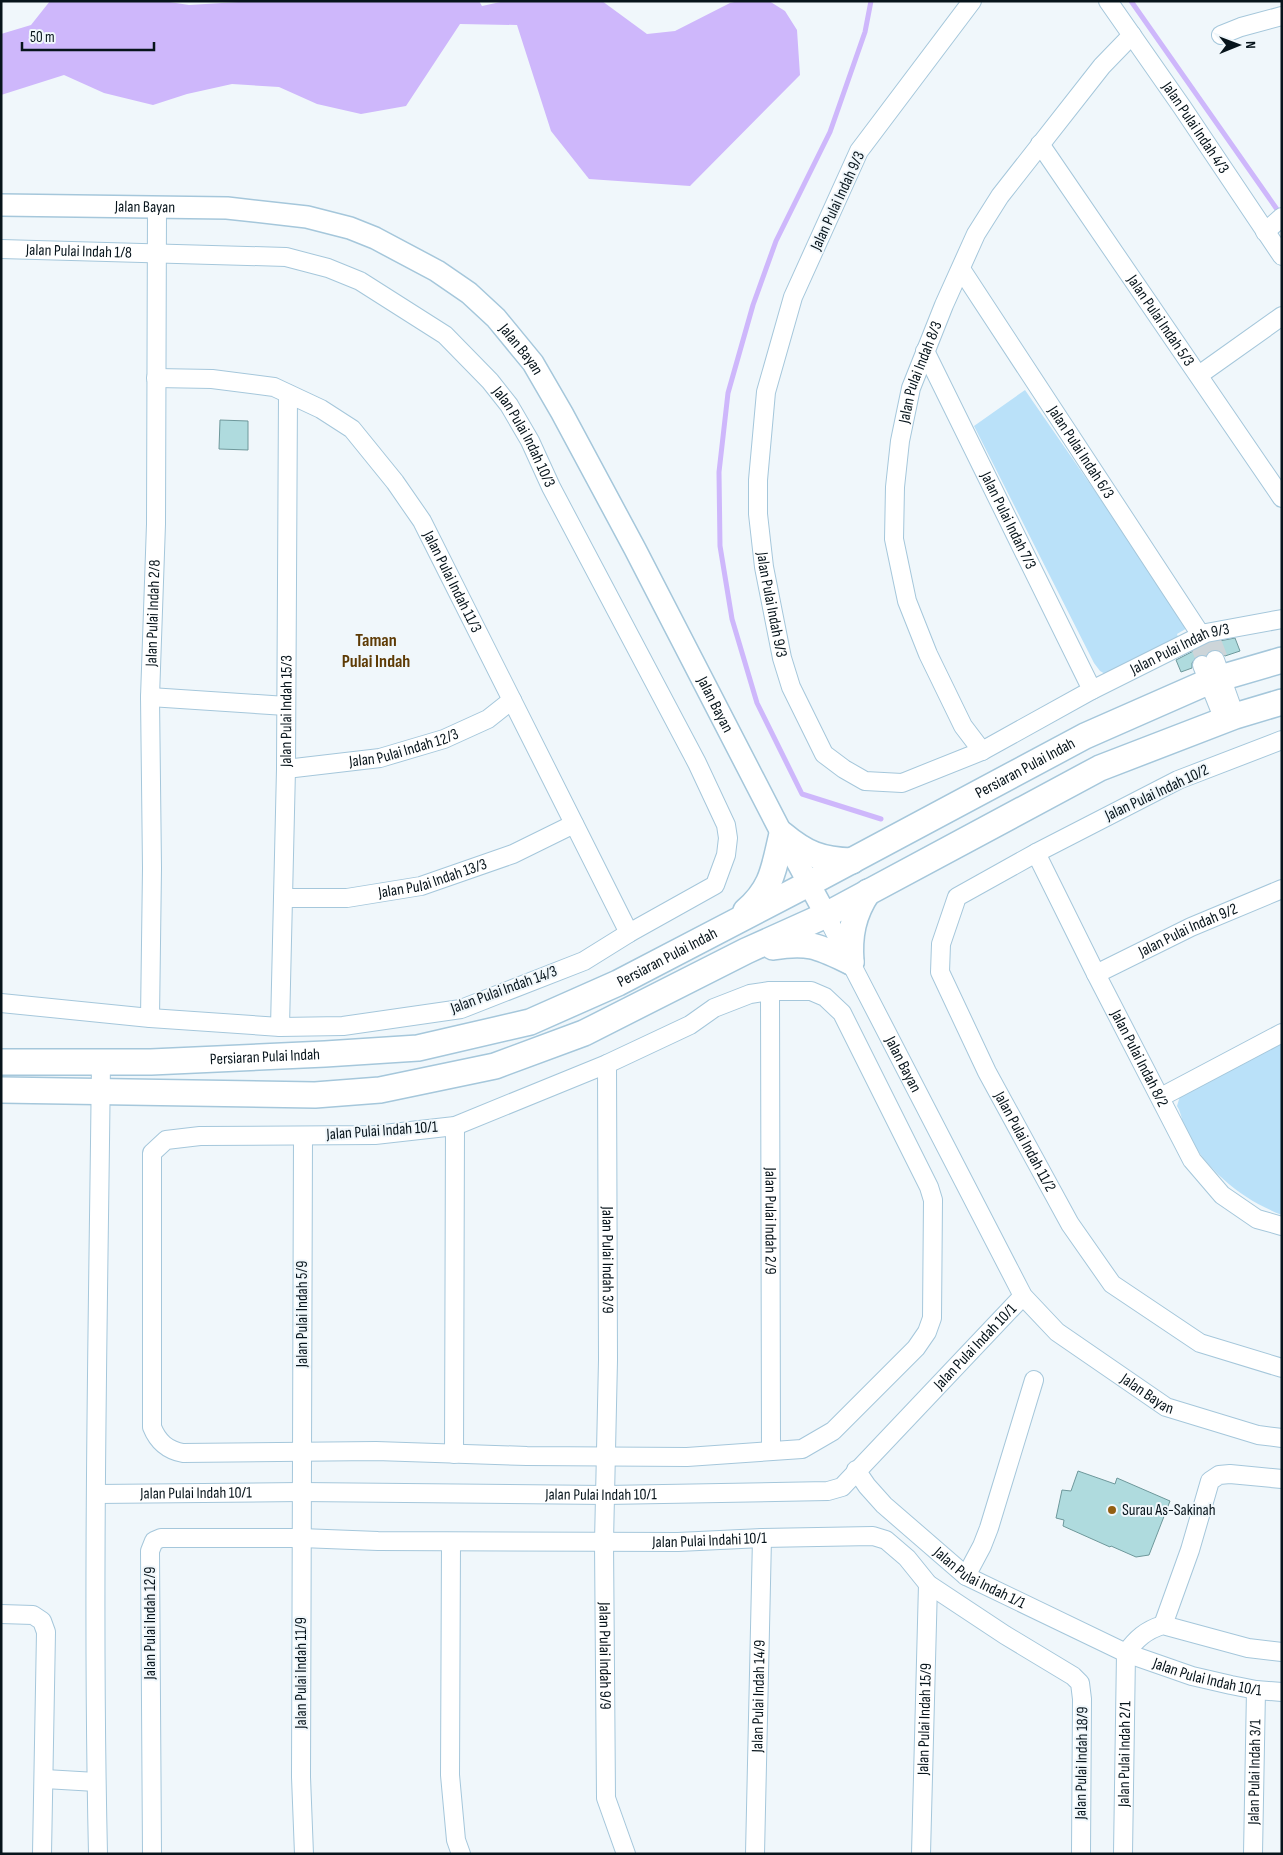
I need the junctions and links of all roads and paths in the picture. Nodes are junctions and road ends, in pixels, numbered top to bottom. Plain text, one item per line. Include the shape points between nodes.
1 (972, 1) edge
2 (1108, 1) edge
3 (1282, 16) edge
4 (1132, 35) junction
5 (1221, 35) dead end
6 (1040, 144) junction
7 (1, 205) edge
8 (157, 208) junction
9 (1272, 226) edge
10 (1, 249) edge
11 (156, 252) junction
12 (1282, 256) edge
13 (961, 269) junction
14 (1282, 316) edge
15 (925, 351) junction
16 (1199, 375) junction
17 (156, 378) junction
18 (288, 394) junction
19 (1282, 498) edge
20 (1282, 619) edge
21 (1203, 640) junction
22 (1282, 660) edge
23 (1213, 669) junction
24 (1092, 690) junction
25 (150, 697) junction
26 (512, 700) junction
27 (1282, 702) edge
28 (286, 706) junction
29 (1230, 718) junction
30 (1282, 740) edge
31 (982, 751) junction
32 (286, 769) junction
33 (574, 824) junction
34 (726, 825) joint
35 (782, 834) junction
36 (1036, 853) junction
37 (852, 861) junction
38 (810, 883) junction
39 (1282, 889) edge
40 (868, 892) junction
41 (283, 898) junction
42 (826, 915) junction
43 (729, 926) junction
44 (628, 933) junction
45 (746, 951) junction
46 (851, 962) junction
47 (1096, 974) junction
48 (770, 991) junction
49 (1, 1003) edge
50 (150, 1018) junction
51 (280, 1027) junction
52 (1282, 1033) edge
53 (1, 1062) edge
54 (101, 1062) junction
55 (607, 1064) junction
56 (1, 1090) edge
57 (101, 1091) junction
58 (1161, 1097) junction
59 (455, 1126) junction
60 (303, 1136) junction
61 (1282, 1226) edge
62 (1023, 1296) junction
63 (1282, 1368) edge
64 (1034, 1380) dead end
65 (1282, 1438) edge
66 (301, 1451) junction
67 (772, 1451) junction
68 (454, 1454) junction
69 (607, 1457) junction
70 (856, 1470) junction
71 (1282, 1479) edge
72 (301, 1492) junction
73 (96, 1494) junction
74 (606, 1495) junction
75 (301, 1538) junction
76 (762, 1538) junction
77 (451, 1542) junction
78 (604, 1542) junction
79 (966, 1576) junction
80 (928, 1584) junction
81 (1, 1614) edge
82 (1163, 1625) junction
83 (1282, 1652) edge
84 (1126, 1654) junction
85 (1073, 1676) joint
86 (1256, 1690) junction
87 (1282, 1692) edge
88 (45, 1779) junction
89 (96, 1782) junction
90 (42, 1854) edge
91 (98, 1854) edge
92 (152, 1854) edge
93 (304, 1854) edge
94 (461, 1854) edge
95 (626, 1854) edge
96 (755, 1854) edge
97 (921, 1854) edge
98 (1081, 1854) edge
99 (1123, 1854) edge
100 (1253, 1854) edge

1 - 31 street, Jalan Pulai Indah 9/3 via 859,151 793,297 766,392 758,514 764,567 782,658 790,687 824,754 865,781 902,783
2 - 4 street, Jalan Pulai Indah 4/3
3 - 5 street
4 - 6 street, Jalan Pulai Indah 8/3 via 1102,66
4 - 9 street, Jalan Pulai Indah 4/3
6 - 13 street, Jalan Pulai Indah 8/3 via 1000,196 976,234
6 - 16 street, Jalan Pulai Indah 5/3
7 - 8 street, Jalan Bayan
8 - 11 street, Jalan Pulai Indah 2/8
8 - 35 street, Jalan Bayan via 227,208 283,213 350,228 437,272 469,293 496,318 532,364 562,413
9 - 12 street, Jalan Pulai Indah 4/3
10 - 11 street, Jalan Pulai Indah 1/8
11 - 17 street, Jalan Pulai Indah 2/8
11 - 34 street, Jalan Pulai Indah 10/3 via 286,257 328,268 360,281 444,335 490,381 530,441
13 - 15 street, Jalan Pulai Indah 8/3
13 - 21 street, Jalan Pulai Indah 6/3
14 - 16 street
15 - 24 street, Jalan Pulai Indah 7/3
15 - 31 street, Jalan Pulai Indah 8/3 via 911,388 900,441 894,539 907,601 928,654 963,726
16 - 19 street, Jalan Pulai Indah 5/3
17 - 18 street, Jalan Pulai Indah 11/3 via 246,382 274,387
17 - 25 street, Jalan Pulai Indah 2/8 via 156,524
18 - 26 street, Jalan Pulai Indah 11/3 via 321,409 352,430 395,482 422,521
18 - 28 street, Jalan Pulai Indah 15/3
20 - 21 street, Jalan Pulai Indah 9/3
21 - 24 street, Jalan Pulai Indah 9/3
22 - 23 main road, Persiaran Pulai Indah
23 - 29 street
23 - 37 main road, Persiaran Pulai Indah
24 - 31 street, Jalan Pulai Indah 9/3
25 - 28 street
25 - 50 street, Jalan Pulai Indah 2/8
26 - 32 street, Jalan Pulai Indah 12/3 via 488,719 444,739 380,758
26 - 33 street, Jalan Pulai Indah 11/3
27 - 29 main road, Persiaran Pulai Indah
28 - 32 street, Jalan Pulai Indah 15/3
29 - 40 main road, Persiaran Pulai Indah via 1100,768
30 - 36 street, Jalan Pulai Indah 10/2 via 1178,780
32 - 41 street, Jalan Pulai Indah 15/3
33 - 41 street, Jalan Pulai Indah 13/3 via 513,854 421,886 347,898
33 - 44 street, Jalan Pulai Indah 11/3
34 - 44 street, Jalan Pulai Indah 14/3 via 726,855 715,885
35 - 37 main road via 815,856
35 - 38 street, Jalan Bayan
35 - 43 main road via 770,883 759,900
36 - 47 street, Jalan Pulai Indah 8/2
36 - 63 street, Jalan Pulai Indah 11/2 via 957,898 942,944 940,972 988,1072 1070,1224 1112,1284 1200,1343
37 - 38 main road, Persiaran Pulai Indah
38 - 42 street, Jalan Bayan
38 - 43 main road, Persiaran Pulai Indah
39 - 47 street, Jalan Pulai Indah 9/2 via 1192,927
40 - 42 main road, Persiaran Pulai Indah
40 - 46 main road via 860,903 852,927
41 - 51 street, Jalan Pulai Indah 15/3
42 - 45 main road, Persiaran Pulai Indah
42 - 46 street, Jalan Bayan
43 - 54 main road, Persiaran Pulai Indah via 618,983 530,1022 418,1048
44 - 51 street, Jalan Pulai Indah 14/3 via 584,961 461,1009 343,1026
45 - 46 main road via 806,944
45 - 57 main road, Persiaran Pulai Indah via 584,1033 495,1066 380,1090 315,1095
46 - 62 street, Jalan Bayan
47 - 58 street, Jalan Pulai Indah 8/2
48 - 55 street, Jalan Pulai Indah 10/1 via 750,994 714,1008 690,1025
48 - 67 street, Jalan Pulai Indah 2/9
48 - 67 street, Jalan Pulai Indah 10/1 via 811,991 825,997 842,1013 929,1187 932,1200 932,1318 927,1332 916,1348 833,1431 802,1449
49 - 50 street
50 - 51 street, Jalan Pulai Indah 14/3
52 - 58 street
53 - 54 main road, Persiaran Pulai Indah
54 - 57 street
55 - 59 street, Jalan Pulai Indah 10/1
55 - 69 street, Jalan Pulai Indah 3/9
56 - 57 main road, Persiaran Pulai Indah
57 - 73 street
58 - 61 street, Jalan Pulai Indah 8/2 via 1192,1160 1222,1195 1257,1219
59 - 60 street, Jalan Pulai Indah 10/1 via 375,1135
59 - 68 street, Jalan Pulai Indah 10/1
60 - 66 street, Jalan Pulai Indah 5/9
60 - 66 street, Jalan Pulai Indah 10/1 via 178,1138 166,1140 152,1153 152,1427 158,1440 183,1453
62 - 65 street, Jalan Bayan via 1057,1332 1166,1407 1258,1435
62 - 70 street, Jalan Pulai Indah 10/1
64 - 79 street via 989,1528
66 - 68 street, Jalan Pulai Indah 10/1
66 - 72 street, Jalan Pulai Indah 5/9
67 - 69 street, Jalan Pulai Indah 10/1 via 687,1457
68 - 69 street, Jalan Pulai Indah 10/1
69 - 74 street, Jalan Pulai Indah 9/9
70 - 74 street, Jalan Pulai Indah 10/1 via 842,1487 828,1491
70 - 79 street, Jalan Pulai Indah 1/1 via 884,1505
71 - 82 street via 1219,1474 1210,1481
72 - 73 street, Jalan Pulai Indah 10/1
72 - 74 street, Jalan Pulai Indah 10/1
72 - 75 street, Jalan Pulai Indah 11/9
73 - 89 street
74 - 78 street, Jalan Pulai Indah 9/9
75 - 77 street, Jalan Pulai Indahi 10/1
75 - 92 street, Jalan Pulai Indah 12/9 via 170,1537 154,1541 150,1551
75 - 93 street, Jalan Pulai Indah 11/9
76 - 78 street, Jalan Pulai Indahi 10/1
76 - 80 street, Jalan Pulai Indahi 10/1 via 873,1536 886,1540 907,1558
76 - 96 street, Jalan Pulai Indah 14/9
77 - 78 street, Jalan Pulai Indahi 10/1
77 - 94 street via 450,1775 456,1840
78 - 95 street, Jalan Pulai Indah 9/9 via 606,1798
79 - 84 street, Jalan Pulai Indah 1/1
80 - 85 street, Jalan Pulai Indahi 10/1
80 - 97 street, Jalan Pulai Indah 15/9
81 - 88 street via 33,1615 42,1621 46,1632
82 - 83 street via 1248,1648
82 - 84 street, Jalan Pulai Indah 10/1 via 1141,1635
84 - 86 street, Jalan Pulai Indah 10/1 via 1192,1676
84 - 99 street, Jalan Pulai Indah 2/1
85 - 98 street, Jalan Pulai Indah 18/9 via 1080,1683 1082,1699
86 - 87 street, Jalan Pulai Indah 10/1
86 - 100 street, Jalan Pulai Indah 3/1
88 - 89 street
88 - 90 street
89 - 91 street

